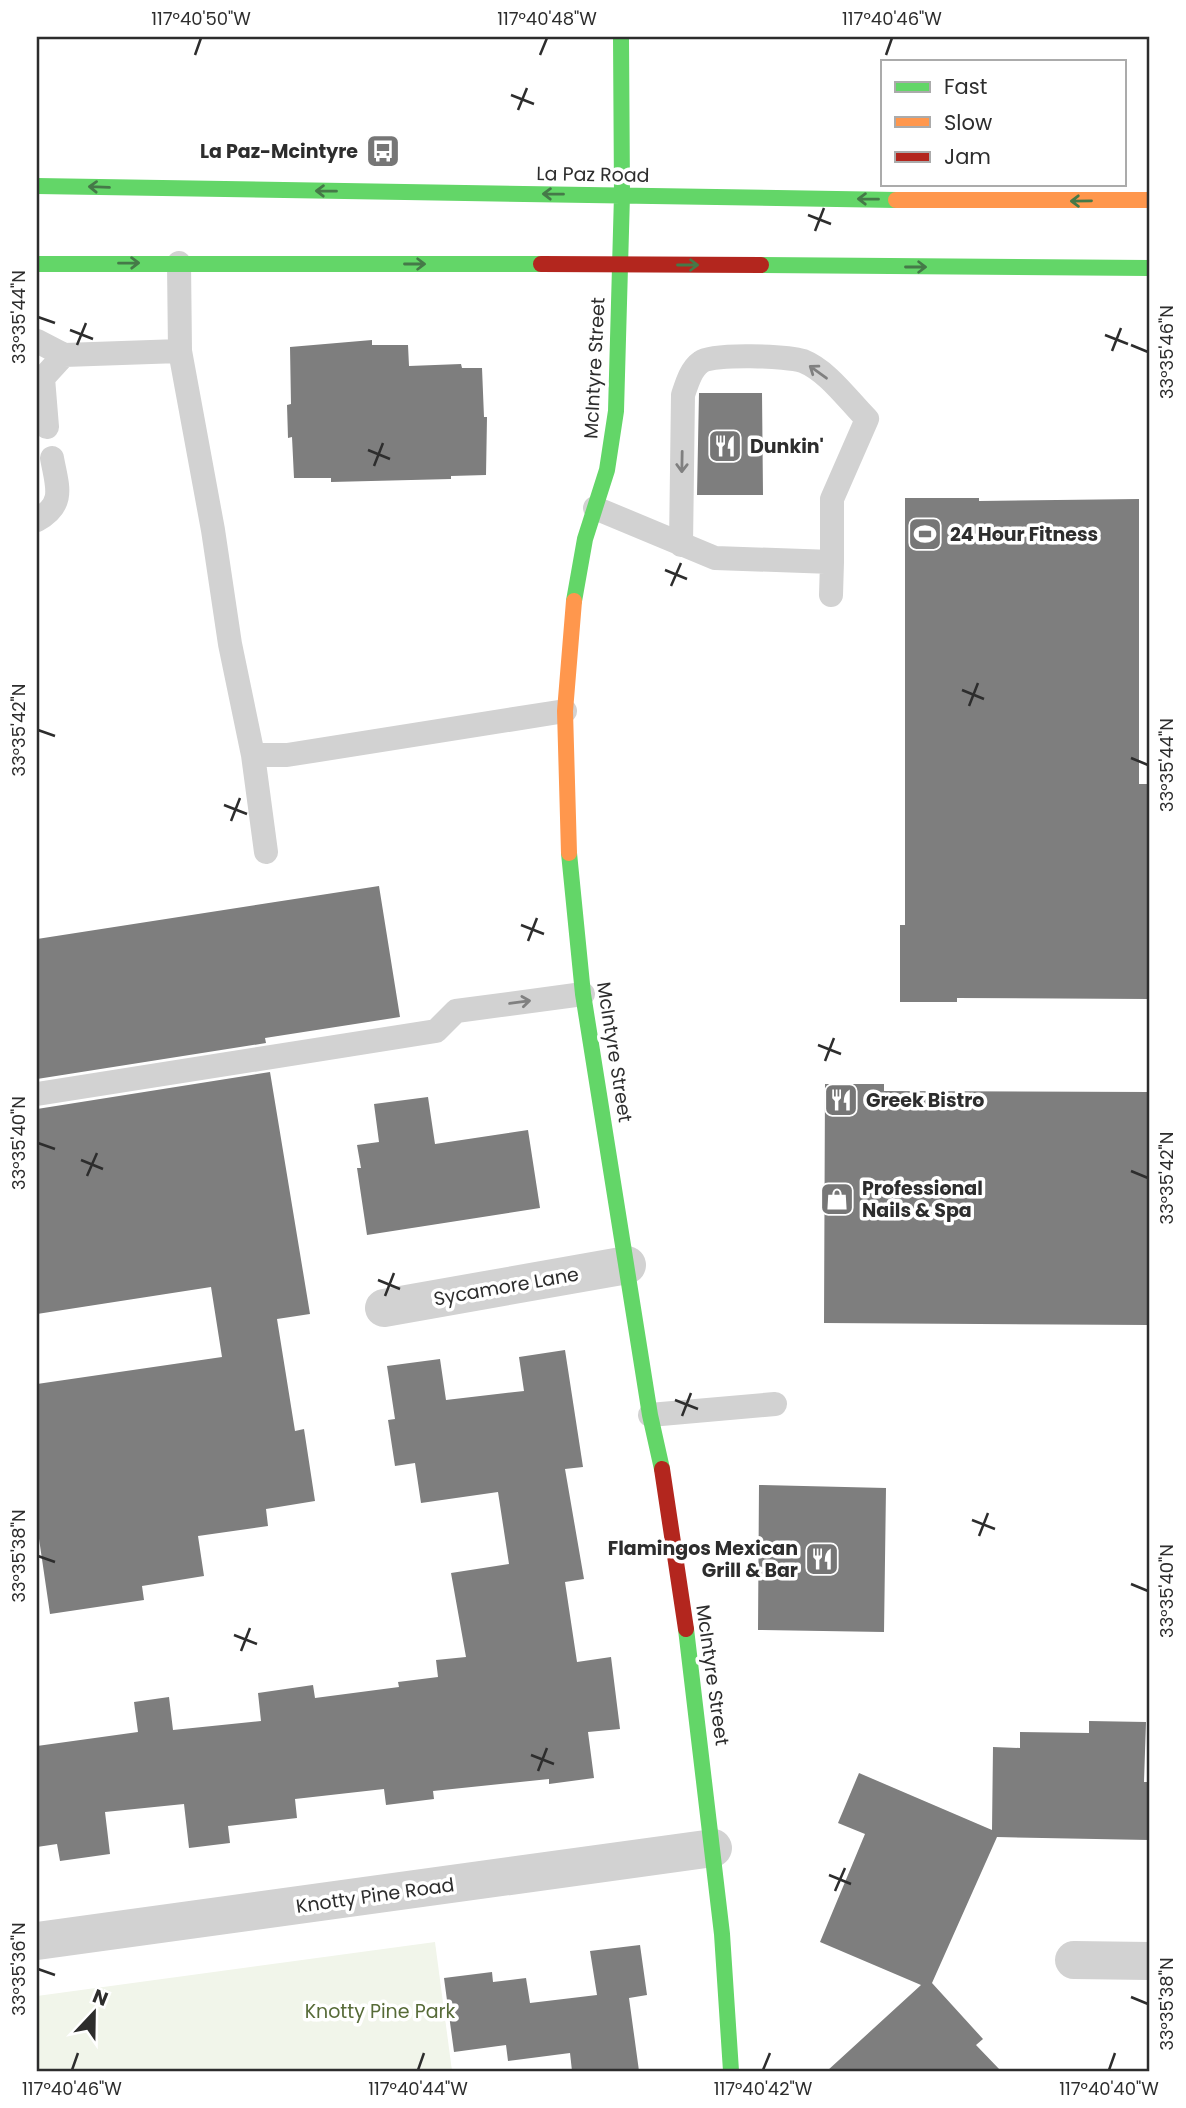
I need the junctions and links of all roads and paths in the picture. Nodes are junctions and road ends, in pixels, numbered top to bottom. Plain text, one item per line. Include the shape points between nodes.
1 (621, 37) edge
2 (37, 186) edge
3 (622, 195) junction
4 (1149, 200) edge
5 (179, 263) junction
6 (37, 264) edge
7 (620, 264) junction
8 (1149, 268) edge
9 (37, 341) edge
10 (180, 351) junction
11 (64, 355) junction
12 (47, 427) dead end
13 (52, 458) dead end
14 (595, 508) junction
15 (37, 520) edge
16 (681, 545) junction
17 (832, 562) junction
18 (831, 595) dead end
19 (565, 710) junction
20 (253, 755) junction
21 (266, 852) dead end
22 (583, 994) junction
23 (37, 1094) edge
24 (627, 1265) junction
25 (384, 1308) dead end
26 (775, 1404) dead end
27 (650, 1415) junction
28 (713, 1848) junction
29 (37, 1941) edge
30 (1074, 1960) dead end
31 (1149, 1961) edge
32 (731, 2071) edge

1 - 3 main road, McIntyre Street
3 -> 2 main road, La Paz Road
4 -> 3 main road, La Paz Road
3 - 7 main road, McIntyre Street
6 -> 5 main road
5 -> 7 main road
5 - 10 lane
7 -> 8 main road
7 - 14 main road, McIntyre Street via 616,411 607,470
9 - 11 lane
10 - 11 lane
10 - 20 lane
11 - 12 lane via 43,378
13 - 15 lane via 59,495 51,512
14 - 16 lane
14 - 19 main road, McIntyre Street via 572,610
16 - 17 lane via 715,558
17 -> 16 lane via 832,499 867,419 821,372 801,360 718,356 701,361 690,374 683,395
17 - 18 lane
19 - 20 lane via 287,755
19 - 22 main road, McIntyre Street via 568,840
20 - 21 lane
23 -> 22 lane via 436,1031 456,1011
22 - 24 main road, McIntyre Street
24 - 25 street, Sycamore Lane
24 - 27 main road, McIntyre Street
26 - 27 lane
27 - 28 main road, McIntyre Street via 667,1489
28 - 29 street, Knotty Pine Road
28 - 32 main road, McIntyre Street
30 - 31 street

